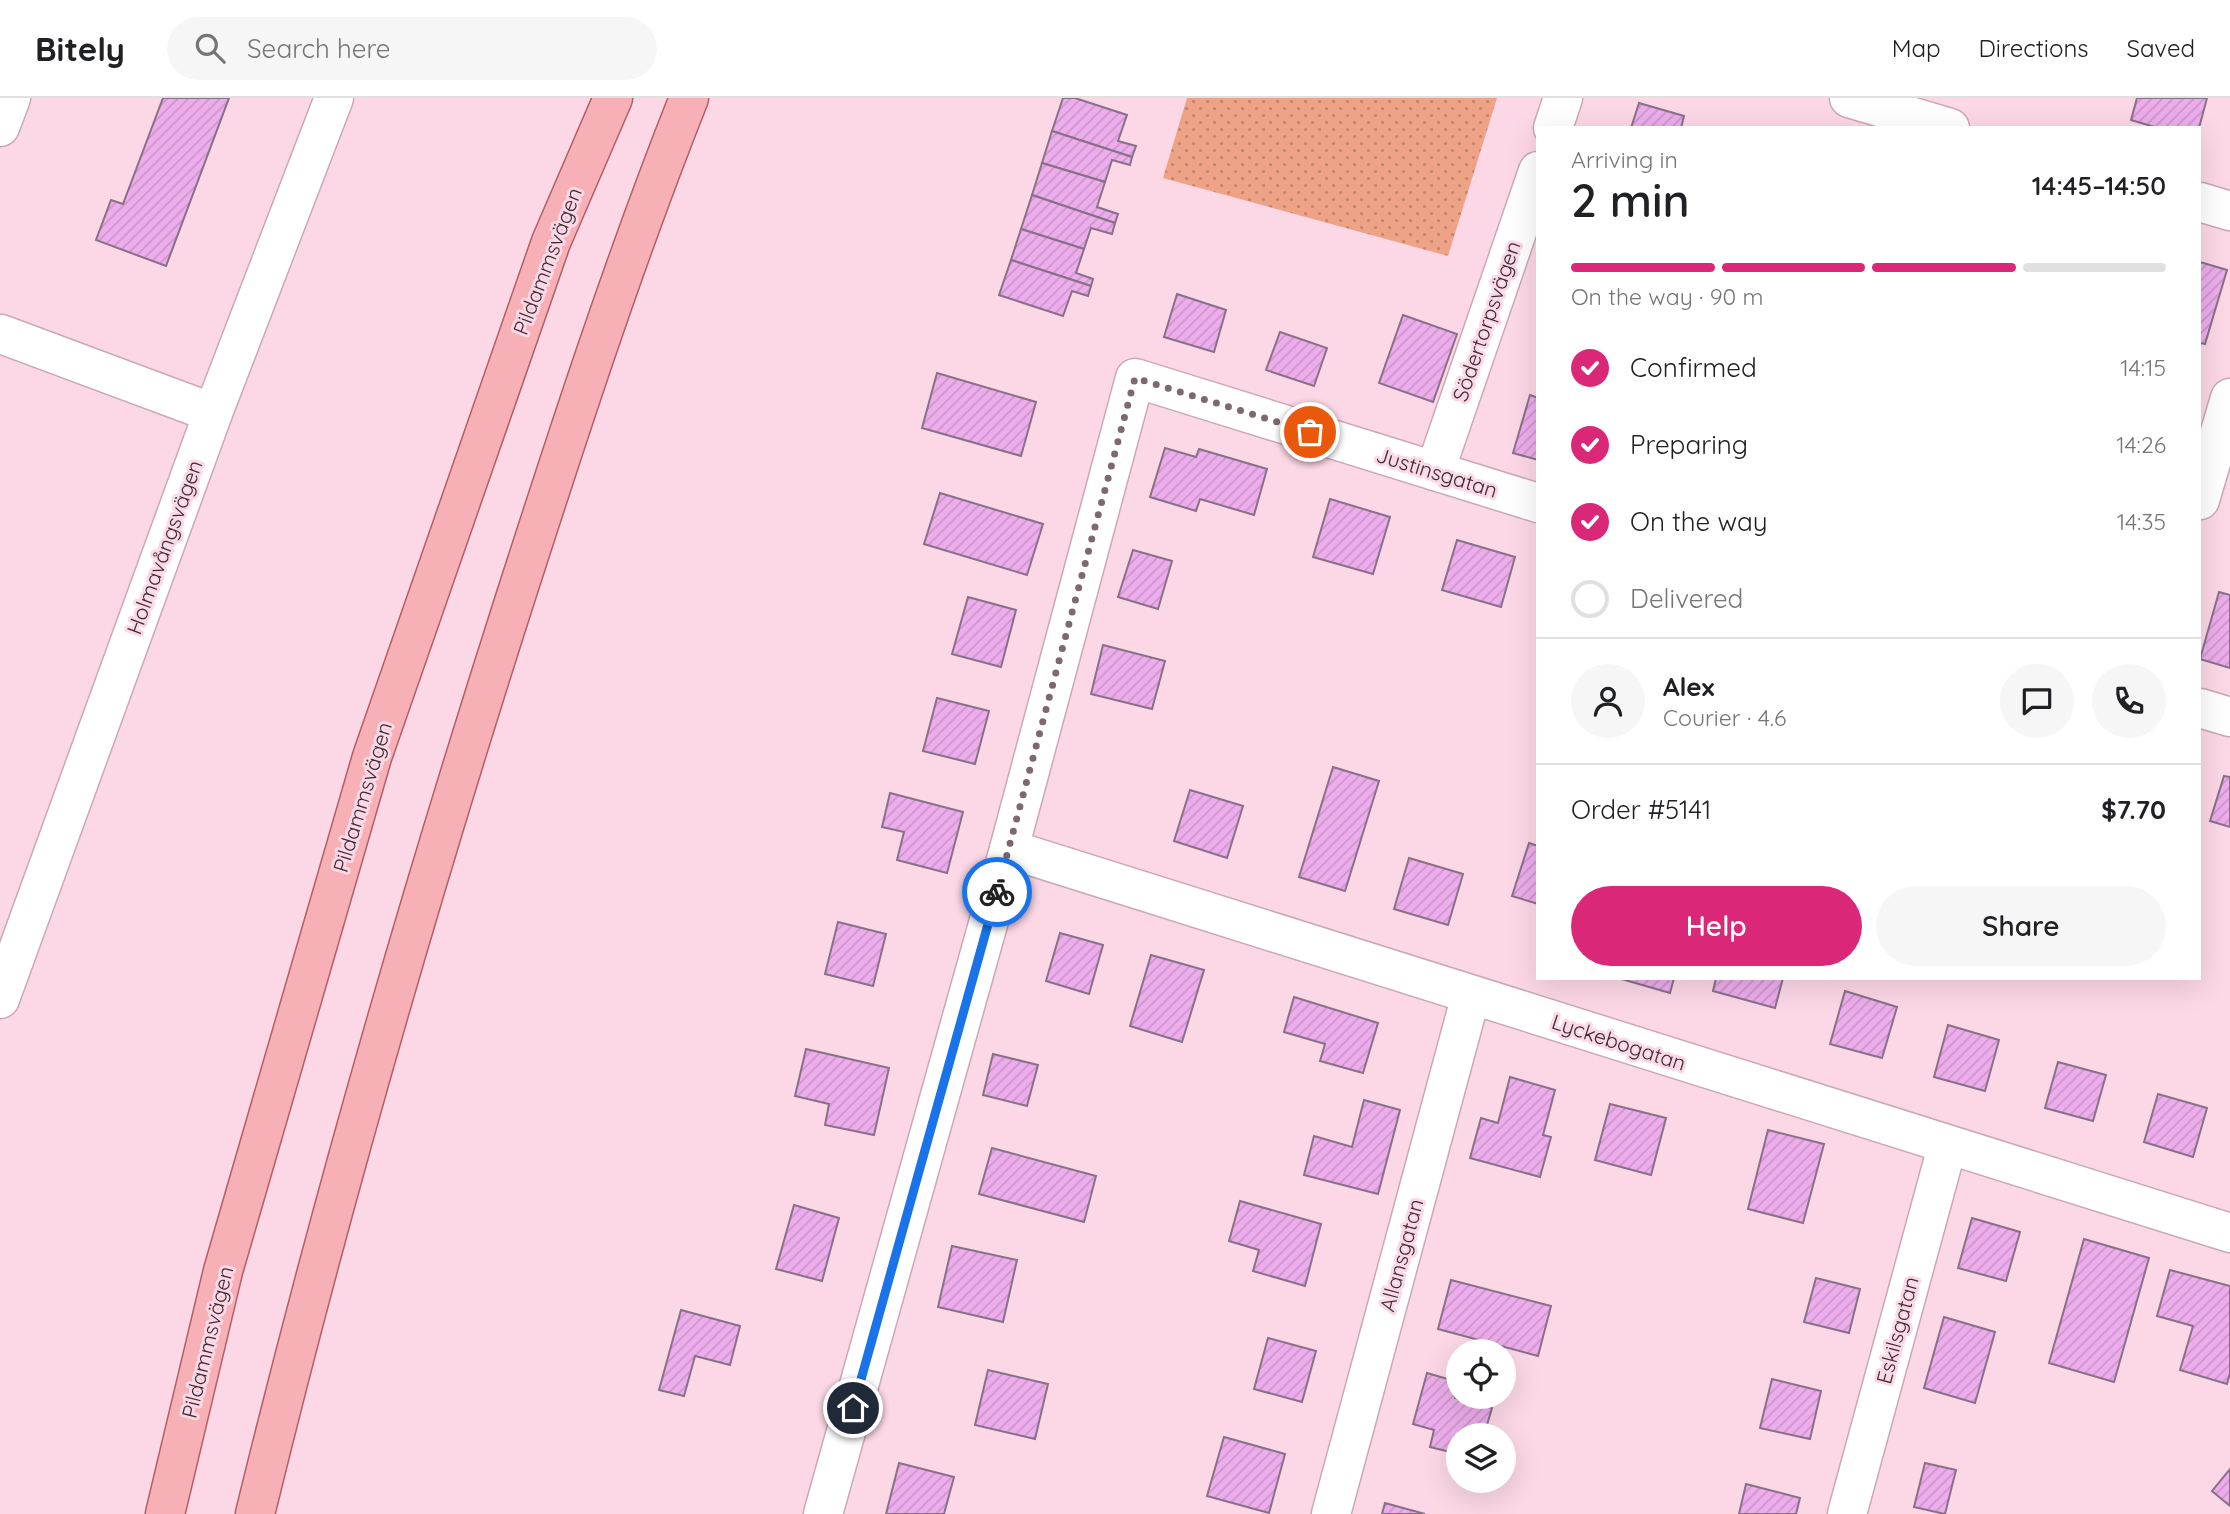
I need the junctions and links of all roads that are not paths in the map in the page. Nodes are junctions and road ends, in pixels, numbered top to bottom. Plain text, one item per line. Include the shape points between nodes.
1 (11, 98) edge
2 (334, 98) edge
3 (613, 98) edge
4 (689, 98) edge
5 (1563, 98) edge
6 (1849, 98) edge
7 (1554, 126) edge
8 (1943, 126) edge
9 (0, 127) edge
10 (1536, 177) edge
11 (2201, 202) edge
12 (2230, 211) edge
13 (1, 334) edge
14 (2230, 398) edge
15 (213, 413) junction
16 (1435, 471) junction
17 (2201, 497) edge
18 (1536, 502) edge
19 (2201, 708) edge
20 (2230, 718) edge
21 (1009, 849) junction
22 (1471, 995) junction
23 (0, 999) edge
24 (1948, 1147) junction
25 (2230, 1233) edge
26 (165, 1514) edge
27 (255, 1514) edge
28 (823, 1514) edge
29 (1331, 1514) edge
30 (1847, 1514) edge

1 - 9 street
2 - 15 street, Holmavångsvägen
3 - 26 main road, Pildammsvägen via 551,242 372,757 223,1271
4 - 27 main road via 633,241 454,788 297,1345
5 - 7 street
6 - 8 street
10 - 16 street, Södertorpsvägen
11 - 12 street
13 - 15 street
14 - 17 street
15 - 23 street, Holmavångsvägen
16 - 18 street, Justinsgatan
16 - 21 street, Justinsgatan via 1135,378
19 - 20 street
21 - 22 street, Lyckebogatan
21 - 28 street
22 - 24 street, Lyckebogatan
22 - 29 street, Allansgatan
24 - 25 street, Lyckebogatan
24 - 30 street, Eskilsgatan

